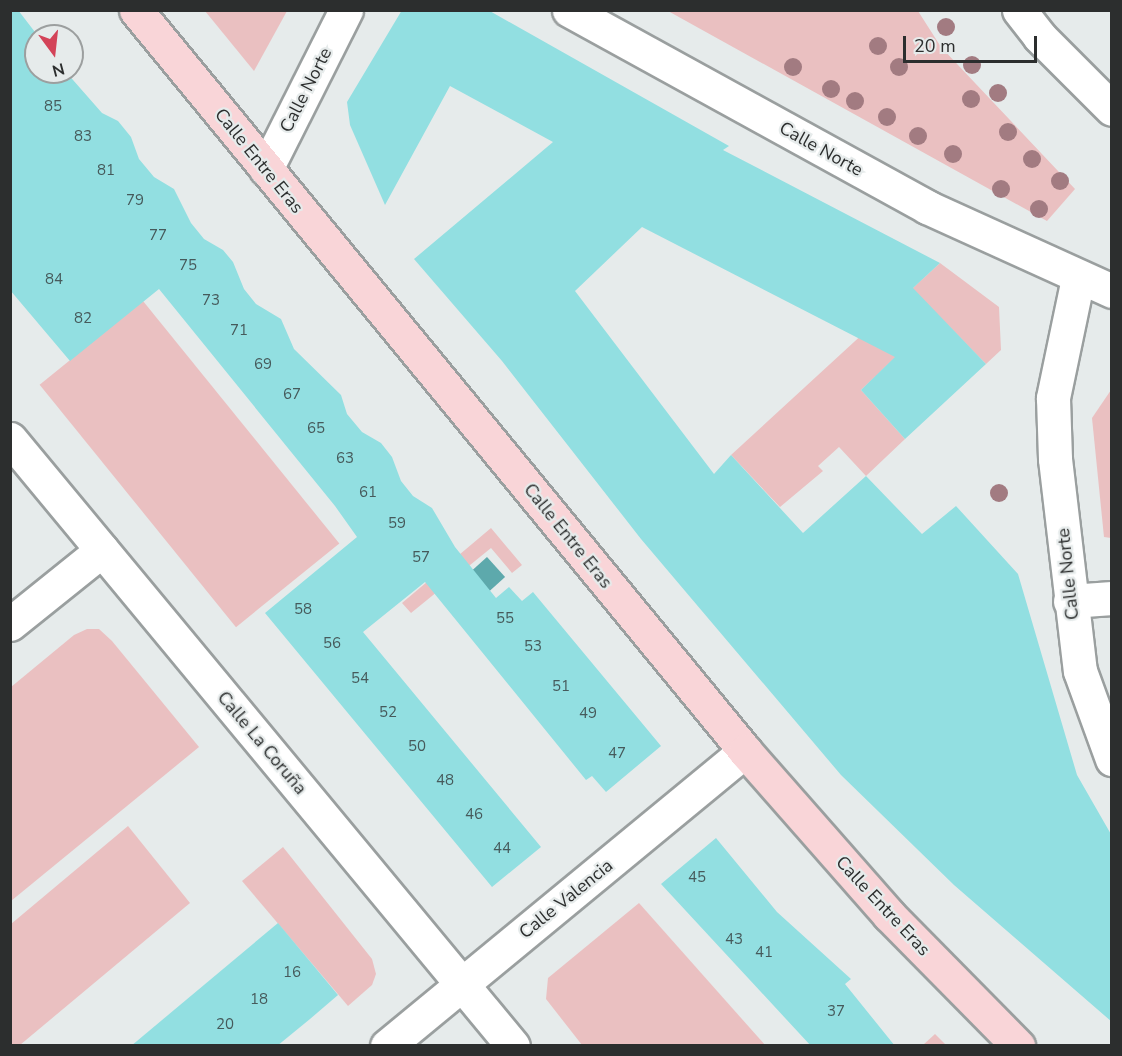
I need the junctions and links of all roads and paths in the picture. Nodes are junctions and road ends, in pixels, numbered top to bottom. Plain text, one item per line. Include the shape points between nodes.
1 (136, 10) edge
2 (346, 10) edge
3 (569, 10) edge
4 (1019, 10) edge
5 (1112, 109) edge
6 (266, 169) junction
7 (1078, 278) junction
8 (1112, 291) edge
9 (10, 439) edge
10 (102, 550) junction
11 (1112, 598) edge
12 (1070, 601) junction
13 (10, 624) edge
14 (745, 751) junction
15 (1112, 759) edge
16 (463, 984) junction
17 (387, 1046) edge
18 (513, 1046) edge
19 (1018, 1046) edge

1 - 6 street, Calle Entre Eras
2 - 6 street, Calle Norte
3 - 7 street, Calle Norte via 927,207
4 - 5 street via 1039,36
6 - 14 street, Calle Entre Eras
7 - 8 street, Calle Norte
7 - 12 street, Calle Norte via 1053,398 1055,459
9 - 10 street, Calle La Coruña
10 - 13 street
10 - 16 street, Calle La Coruña
11 - 12 street
12 - 15 street, Calle Norte via 1080,671
14 - 16 street, Calle Valencia
14 - 19 street, Calle Entre Eras via 889,915
16 - 17 street, Calle Valencia
16 - 18 street, Calle La Coruña

